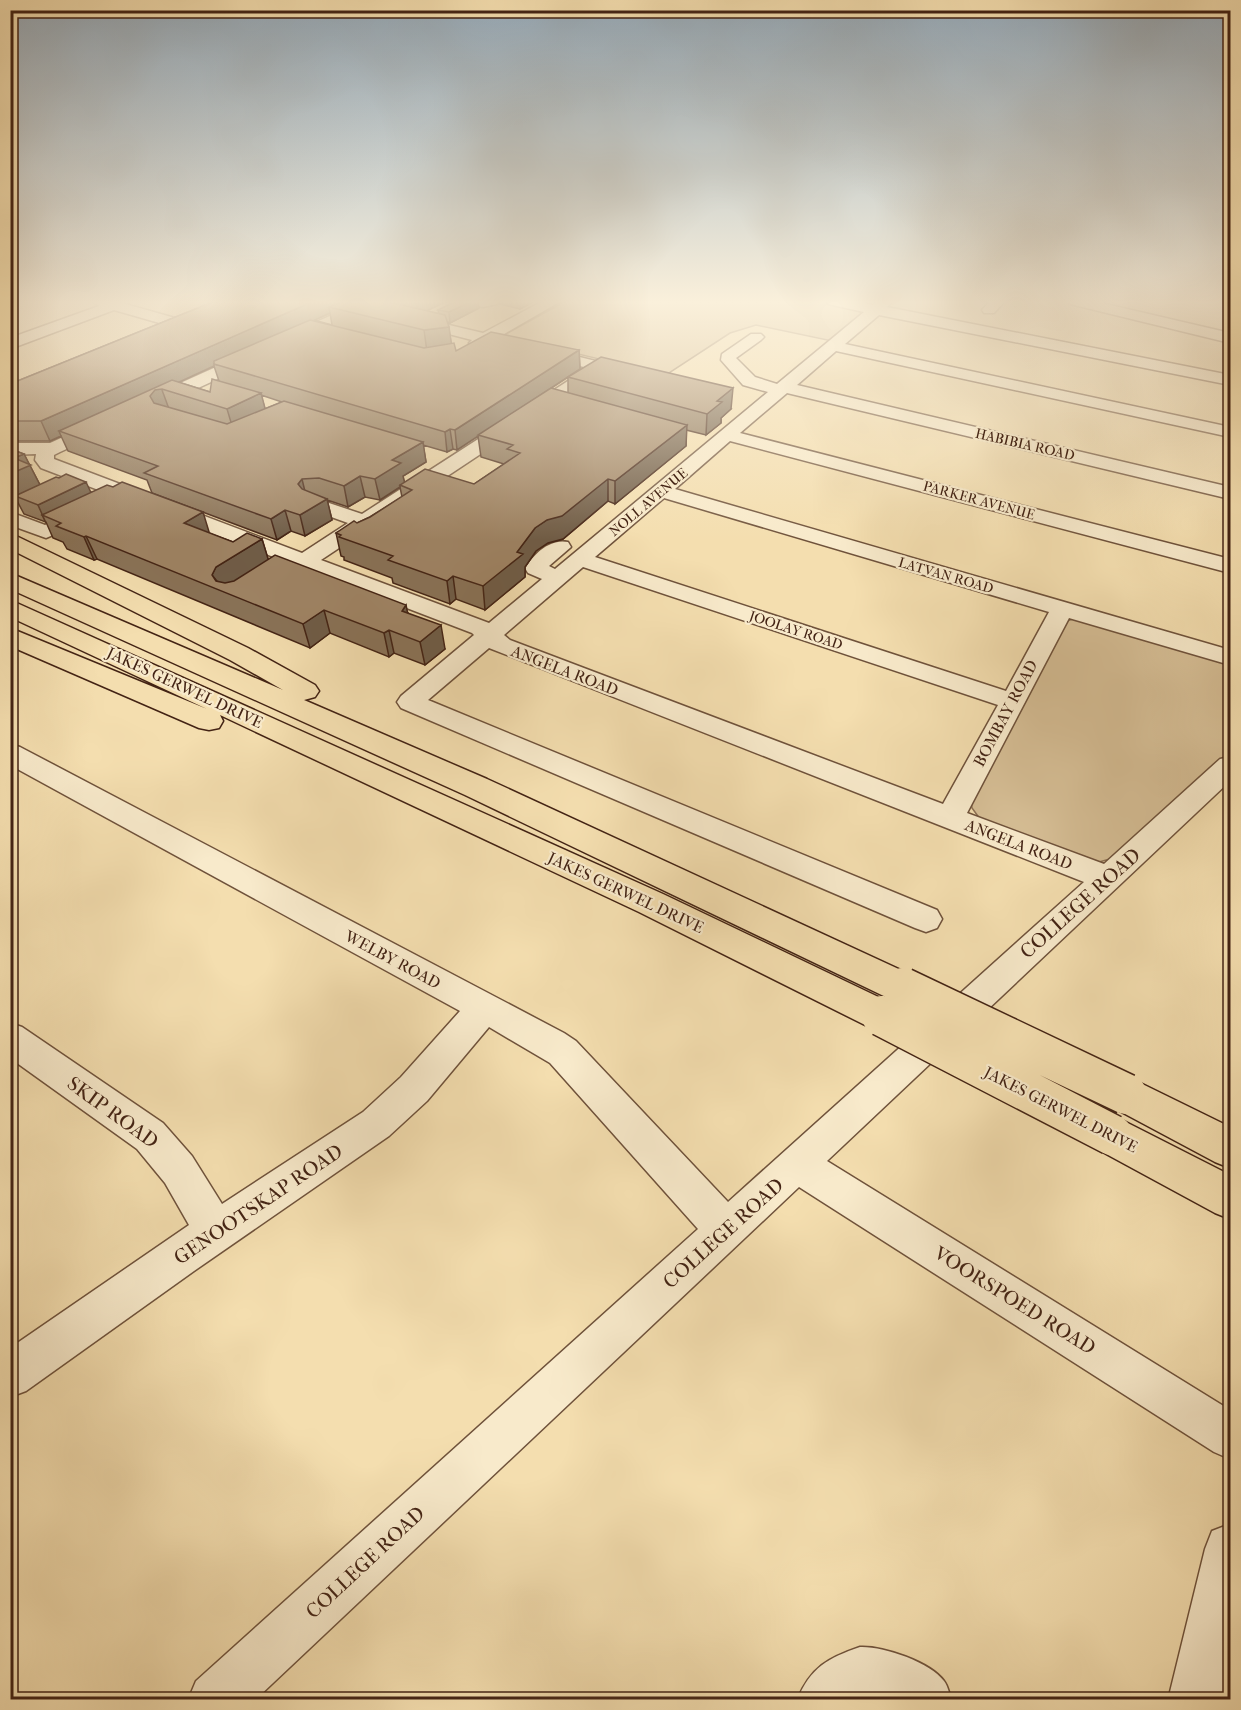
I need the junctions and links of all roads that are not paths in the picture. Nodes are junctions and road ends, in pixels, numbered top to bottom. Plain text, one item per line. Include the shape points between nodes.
1 (200, 381) edge
2 (586, 381) edge
3 (749, 381) edge
4 (791, 381) edge
5 (994, 381) edge
6 (195, 383) junction
7 (782, 388) junction
8 (215, 390) edge
9 (738, 401) dead end
10 (761, 406) junction
11 (143, 410) edge
12 (112, 421) edge
13 (1230, 432) edge
14 (693, 440) dead end
15 (721, 440) junction
16 (53, 448) junction
17 (10, 449) edge
18 (432, 456) dead end
19 (454, 463) junction
20 (81, 476) junction
21 (52, 490) edge
22 (661, 491) junction
23 (126, 492) junction
24 (1230, 493) edge
25 (315, 505) edge
26 (14, 511) edge
27 (361, 531) junction
28 (10, 540) edge
29 (267, 545) junction
30 (560, 547) dead end
31 (227, 550) edge
32 (302, 558) junction
33 (580, 559) junction
34 (1230, 566) edge
35 (270, 574) edge
36 (557, 578) junction
37 (10, 580) edge
38 (1062, 609) junction
39 (24, 613) edge
40 (489, 635) junction
41 (10, 636) edge
42 (1230, 658) edge
43 (1011, 701) junction
44 (10, 753) edge
45 (1230, 766) edge
46 (476, 787) junction
47 (455, 812) junction
48 (950, 818) junction
49 (1107, 878) junction
50 (926, 920) dead end
51 (892, 1002) junction
52 (484, 1008) junction
53 (10, 1038) edge
54 (1230, 1148) edge
55 (799, 1165) junction
56 (1230, 1198) edge
57 (726, 1230) junction
58 (215, 1232) junction
59 (10, 1375) edge
60 (1230, 1436) edge
61 (1230, 1549) edge
62 (215, 1700) edge
63 (824, 1700) edge
64 (925, 1700) edge
65 (1195, 1700) edge

1 - 6 street
2 - 19 street via 558,404
3 - 7 street, HABIBIA ROAD
4 - 7 street, NOLL AVENUE
5 - 13 street
6 - 8 street
6 - 11 street
7 - 10 street, NOLL AVENUE
7 - 24 street, HABIBIA ROAD
9 - 10 street
10 - 15 street, NOLL AVENUE
12 - 16 street
14 - 15 street, PARKER AVENUE
15 - 22 street, NOLL AVENUE
15 - 34 street, PARKER AVENUE
16 - 17 street
16 - 20 street, ANGELA ROAD via 44,456 45,462
18 - 19 street
19 - 27 street
20 - 21 street
20 - 23 street, ANGELA ROAD
22 - 33 street, NOLL AVENUE
22 - 38 street, LATVAN ROAD
23 - 26 street via 50,531 43,531
23 - 29 street, ANGELA ROAD
25 - 27 street
27 - 32 street
28 - 46 highway via 239,654
29 - 31 street via 244,556
29 - 32 street, ANGELA ROAD
30 - 36 street via 536,568
32 - 35 street
32 - 40 street, ANGELA ROAD via 480,628
33 - 36 street, NOLL AVENUE
33 - 43 street, JOOLAY ROAD
36 - 40 street, NOLL AVENUE
37 - 46 highway, JAKES GERWEL DRIVE
38 - 42 street, LATVAN ROAD
38 - 43 street, BOMBAY ROAD
39 - 47 highway, JAKES GERWEL DRIVE
40 - 48 street, ANGELA ROAD via 501,645
40 - 50 street, NOLL AVENUE via 410,702
41 - 47 highway via 164,704
43 - 48 street, BOMBAY ROAD
44 - 52 street, WELBY ROAD
45 - 49 street, COLLEGE ROAD
46 - 51 highway, JAKES GERWEL DRIVE
47 - 51 highway, JAKES GERWEL DRIVE via 651,903
48 - 49 street, ANGELA ROAD
49 - 55 street, COLLEGE ROAD
51 - 54 highway, JAKES GERWEL DRIVE, bridge via 1126,1094
51 - 56 highway, JAKES GERWEL DRIVE, bridge via 1112,1135
52 - 57 street, WELBY ROAD via 563,1052
52 - 58 street, GENOOTSKAP ROAD via 394,1109
53 - 58 street, SKIP ROAD via 167,1152
55 - 57 street, COLLEGE ROAD
55 - 60 street, VOORSPOED ROAD
57 - 62 street, COLLEGE ROAD
58 - 59 street, GENOOTSKAP ROAD
61 - 65 street
63 - 64 street via 833,1688 859,1672 887,1675

